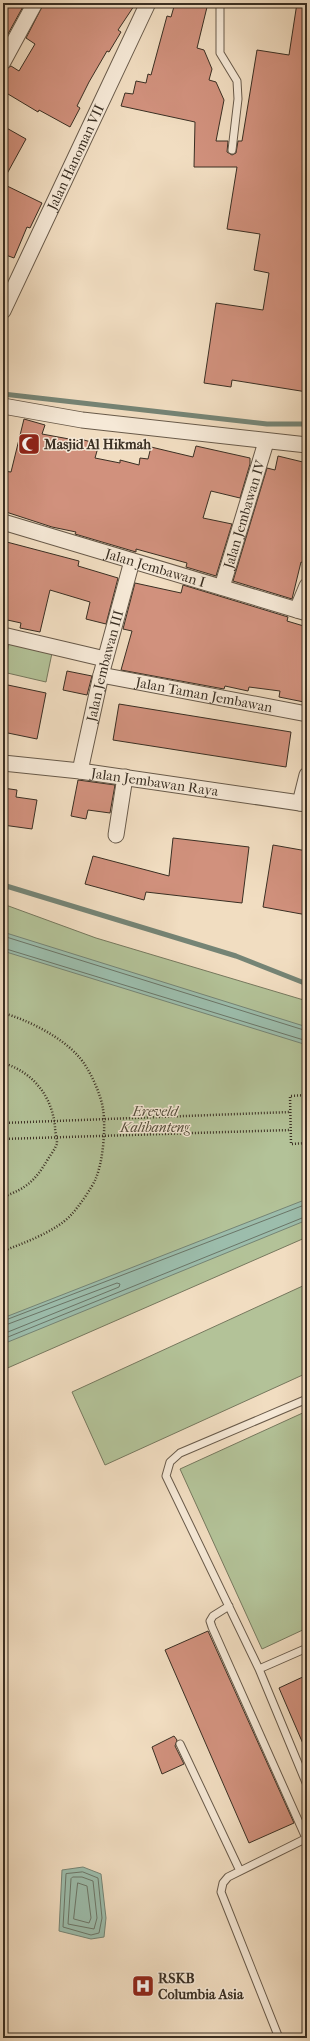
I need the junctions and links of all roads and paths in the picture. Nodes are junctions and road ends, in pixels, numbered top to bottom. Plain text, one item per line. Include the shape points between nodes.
1 (35, 3) edge
2 (148, 3) edge
3 (220, 3) edge
4 (3, 62) edge
5 (232, 150) dead end
6 (3, 312) edge
7 (3, 406) edge
8 (266, 442) junction
9 (307, 445) edge
10 (3, 522) edge
11 (132, 561) junction
12 (307, 586) edge
13 (222, 587) junction
14 (302, 611) edge
15 (3, 635) edge
16 (105, 659) junction
17 (101, 675) junction
18 (307, 714) edge
19 (3, 763) edge
20 (80, 771) junction
21 (307, 775) edge
22 (124, 777) junction
23 (304, 803) edge
24 (116, 835) dead end
25 (3, 1013) edge
26 (3, 1063) edge
27 (307, 1095) edge
28 (290, 1112) junction
29 (103, 1119) junction
30 (54, 1121) junction
31 (3, 1123) edge
32 (290, 1130) junction
33 (103, 1135) junction
34 (56, 1137) junction
35 (3, 1139) edge
36 (307, 1143) edge
37 (3, 1197) edge
38 (3, 1251) edge
39 (307, 1399) edge
40 (229, 1606) junction
41 (307, 1648) edge
42 (259, 1669) junction
43 (180, 1744) dead end
44 (307, 1785) edge
45 (307, 1838) edge
46 (240, 1871) junction
47 (279, 2038) edge

1 - 4 street
2 - 6 street, Jalan Hanoman VII
3 - 5 lane via 220,53 237,81 238,99
7 - 8 street via 82,420
8 - 9 street
8 - 13 street, Jalan Jembawan IV
10 - 11 street, Jalan Jembawan I
11 - 13 street, Jalan Jembawan I
11 - 16 street, Jalan Jembawan III
12 - 14 street
13 - 14 street, Jalan Jembawan I
15 - 16 street
16 - 17 street, Jalan Jembawan III
17 - 18 street, Jalan Taman Jembawan
17 - 20 street, Jalan Jembawan III
19 - 20 street, Jalan Jembawan Raya
20 - 22 street, Jalan Jembawan Raya
21 - 23 street
22 - 23 street, Jalan Jembawan Raya
22 - 24 street
25 - 29 path via 51,1035 79,1057 97,1087
26 - 30 path via 16,1067 34,1080 47,1096
27 - 28 path via 290,1096
28 - 29 path
28 - 32 path
29 - 30 path
29 - 33 path
30 - 31 path
30 - 34 path
32 - 33 path
32 - 36 path via 291,1144
33 - 34 path
33 - 38 path via 96,1178 72,1214 41,1236
34 - 35 path
34 - 37 path via 57,1143 37,1178 20,1191
39 - 40 lane via 180,1453 170,1462 166,1476
40 - 42 lane
40 - 45 lane via 212,1616 212,1627
41 - 42 lane
42 - 44 lane
43 - 46 lane
45 - 46 lane
46 - 47 lane via 228,1877 221,1892

